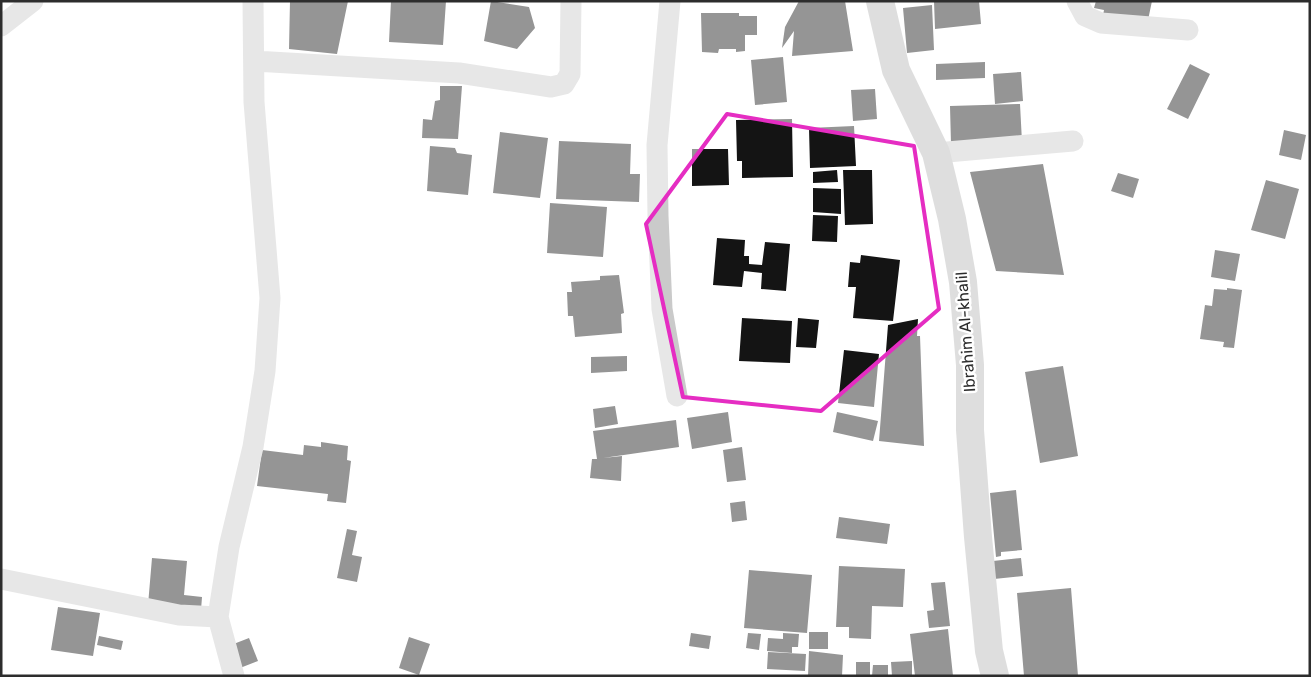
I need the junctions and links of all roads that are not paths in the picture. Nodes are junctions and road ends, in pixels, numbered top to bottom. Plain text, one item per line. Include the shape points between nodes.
1 (33, 1) edge
2 (253, 1) edge
3 (571, 1) edge
4 (670, 1) edge
5 (880, 1) edge
6 (1077, 1) edge
7 (1, 26) edge
8 (1188, 30) dead end
9 (254, 60) junction
10 (1073, 141) dead end
11 (936, 153) junction
12 (677, 396) dead end
13 (1, 579) edge
14 (218, 617) junction
15 (234, 676) edge
16 (995, 676) edge

1 - 7 street
2 - 9 street
3 - 9 street via 570,74 564,84 551,87 459,73
4 - 12 street via 657,144 658,216 662,309
5 - 11 street, Ibrahim Al-khalil via 896,70
6 - 8 street via 1085,16 1101,23
9 - 14 street via 254,102 270,298 265,371 253,447 229,547
10 - 11 street
11 - 16 street, Ibrahim Al-khalil via 963,282 978,536 989,651
13 - 14 street via 179,615
14 - 15 street

